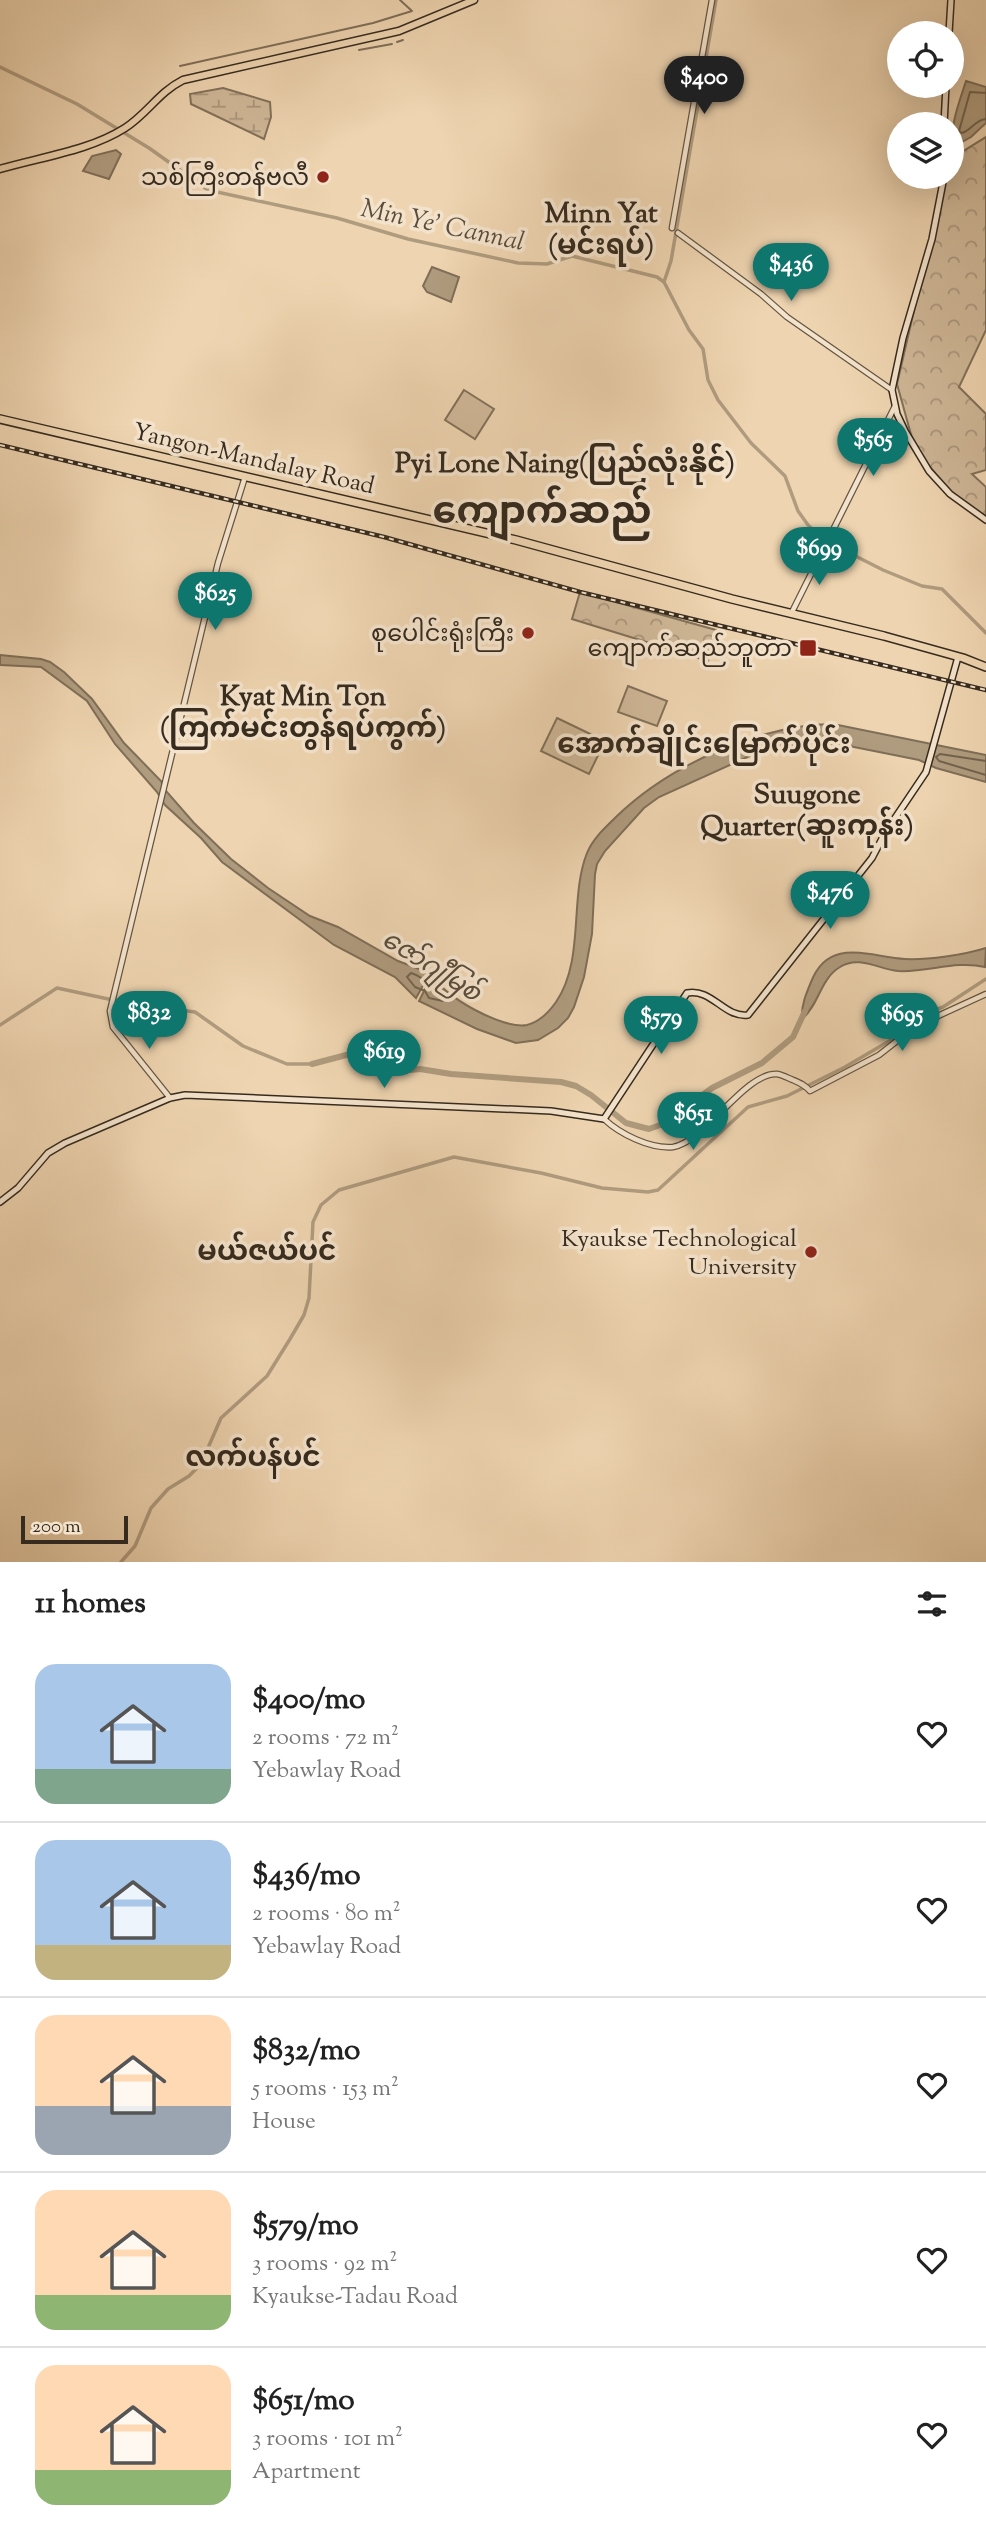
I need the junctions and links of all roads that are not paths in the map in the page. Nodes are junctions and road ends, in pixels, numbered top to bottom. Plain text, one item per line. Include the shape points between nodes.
1 (474, 0) edge
2 (712, 0) edge
3 (951, 0) edge
4 (950, 21) edge
5 (0, 169) edge
6 (942, 189) edge
7 (672, 228) dead end
8 (678, 233) dead end
9 (892, 390) junction
10 (895, 405) junction
11 (0, 419) edge
12 (245, 476) junction
13 (986, 520) edge
14 (791, 614) junction
15 (958, 657) junction
16 (986, 667) edge
17 (986, 994) edge
18 (170, 1098) junction
19 (604, 1119) junction
20 (0, 1202) edge

1 - 5 main road via 399,31 183,80 111,136
2 - 7 street
3 - 4 main road
6 - 9 main road
8 - 9 street
9 - 10 main road
10 - 13 main road via 929,471 950,494
10 - 14 street
11 - 12 highway, Yangon-Mandalay Road
12 - 14 highway, Yangon-Mandalay Road via 527,543
12 - 18 street via 218,563 110,1007 113,1027
14 - 15 highway, Yangon-Mandalay Road
15 - 16 highway, Yangon-Mandalay Road
15 - 19 main road via 927,769 872,858 748,1015 725,1009 709,996 687,993
17 - 19 street via 916,1026 879,1055 810,1091 782,1075 770,1075 745,1090 688,1140 672,1147 632,1138
18 - 19 main road via 237,1096 551,1111
18 - 20 main road via 48,1153

